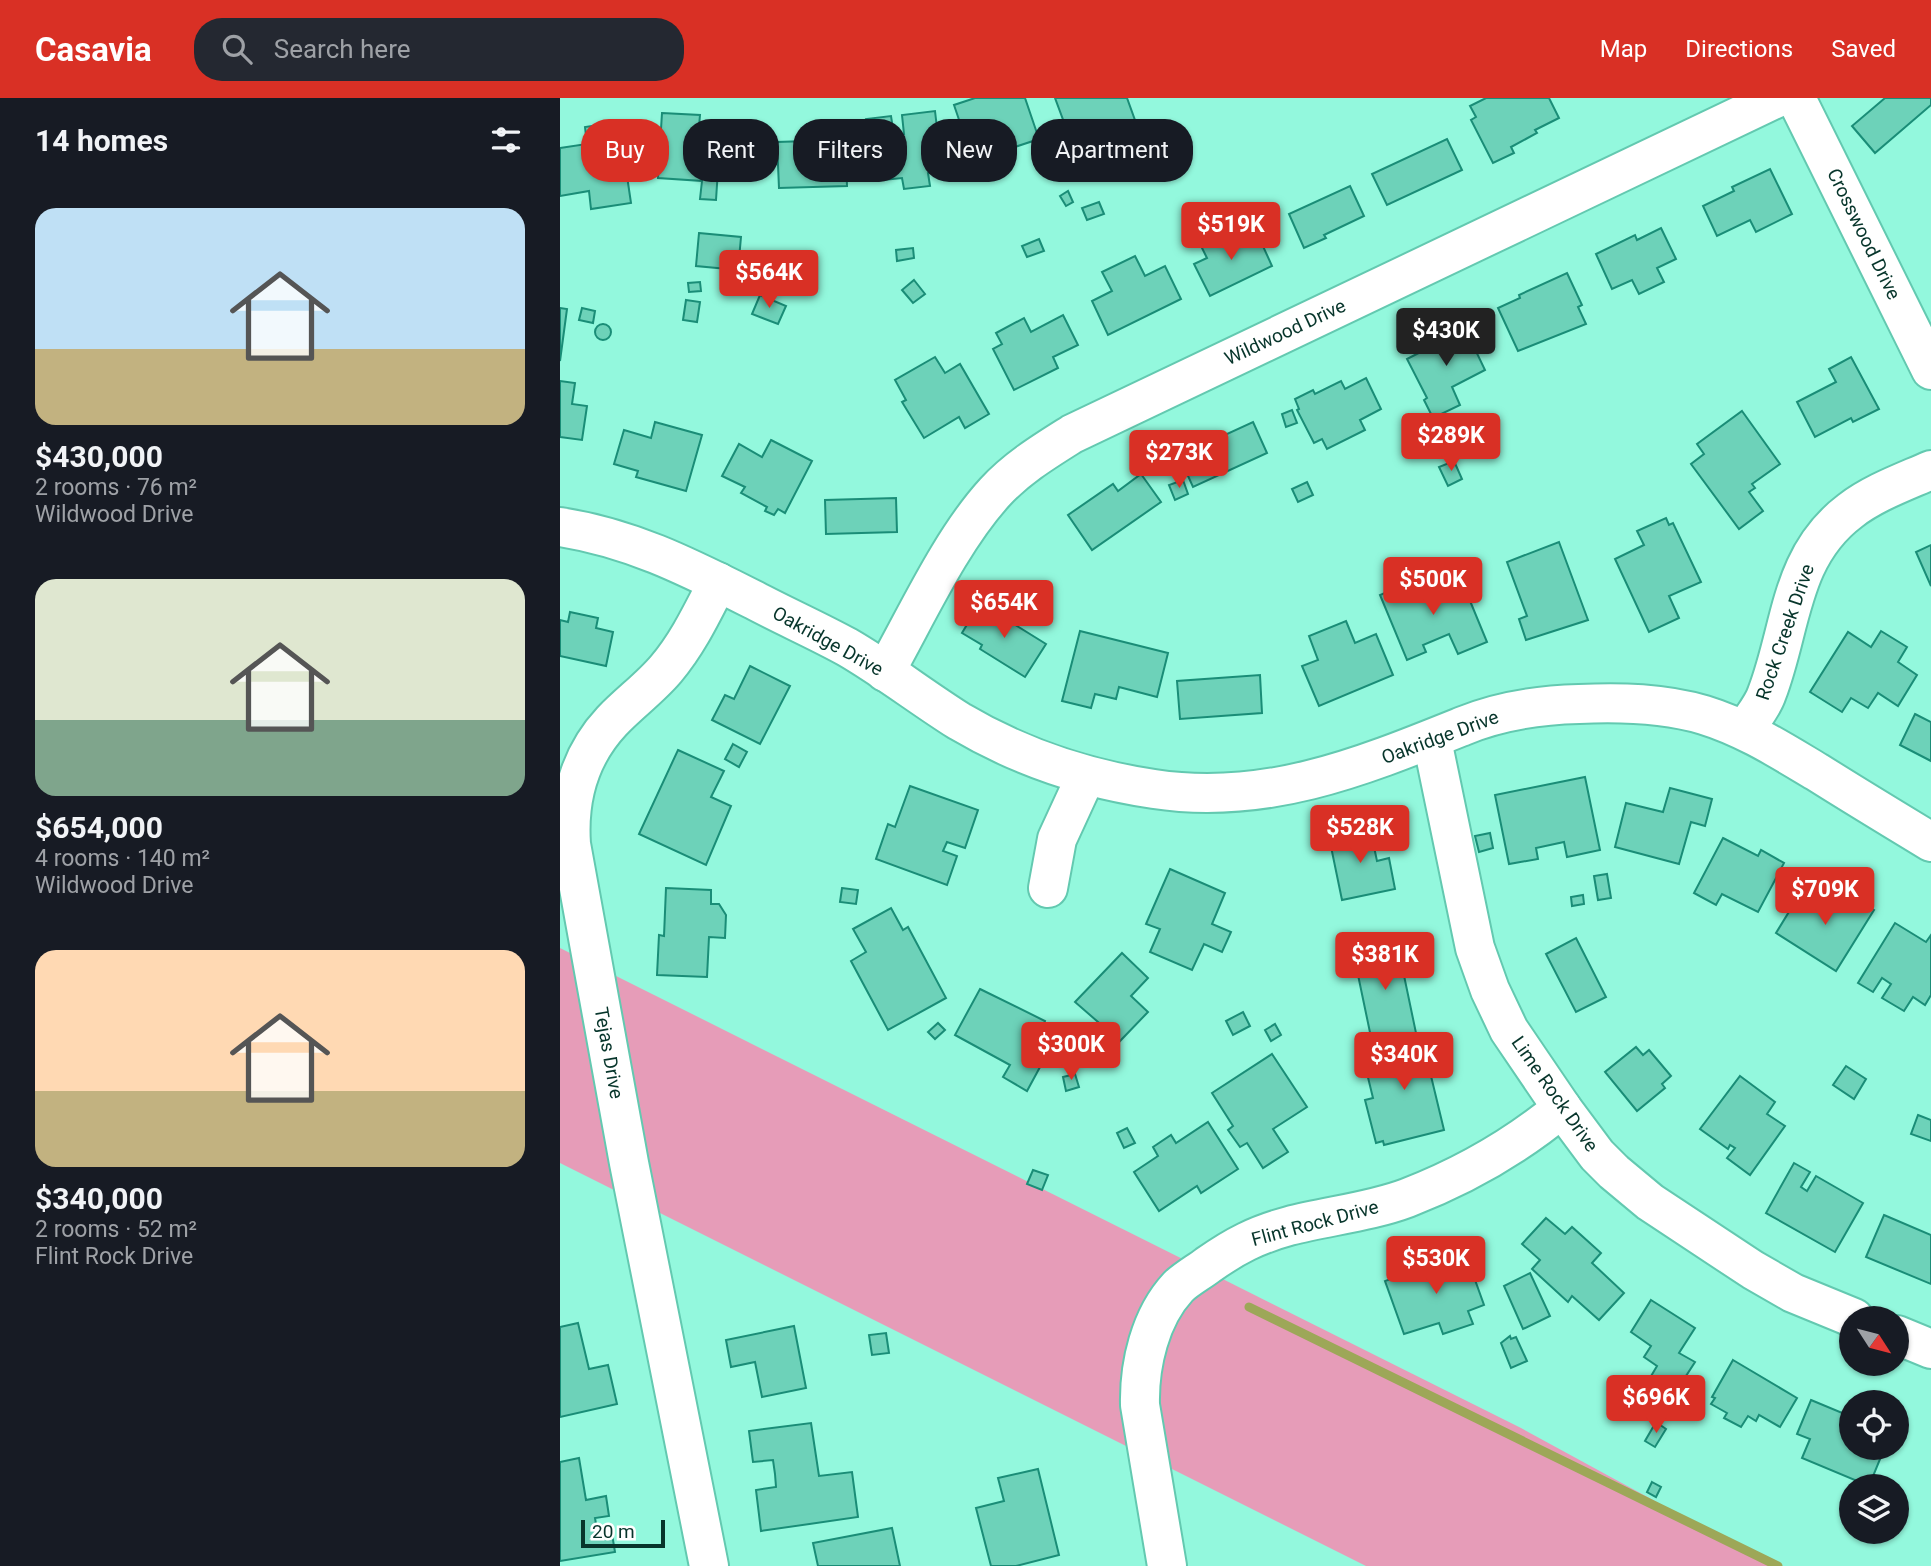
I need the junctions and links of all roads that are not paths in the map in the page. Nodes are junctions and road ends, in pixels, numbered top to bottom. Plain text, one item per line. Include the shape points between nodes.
1 (1777, 98) edge
2 (1796, 98) edge
3 (1931, 370) edge
4 (1931, 470) edge
5 (560, 527) edge
6 (718, 582) junction
7 (885, 672) junction
8 (1745, 730) junction
9 (1432, 740) junction
10 (1086, 776) junction
11 (1931, 842) edge
12 (1048, 888) dead end
13 (1562, 1108) junction
14 (1839, 1312) edge
15 (1909, 1340) edge
16 (1931, 1349) edge
17 (709, 1566) edge
18 (1167, 1566) edge

1 - 7 street, Wildwood Drive via 1072,434 1031,459 965,529
2 - 3 street, Crosswood Drive
4 - 8 street, Rock Creek Drive via 1865,501 1823,535 1796,592 1767,695
5 - 6 street, Oakridge Drive via 648,549
6 - 7 street, Oakridge Drive via 848,648
6 - 17 street, Tejas Drive via 687,642 611,722 588,754 575,785 569,819 629,1163
7 - 10 street, Oakridge Drive via 1000,743
8 - 9 street, Oakridge Drive via 1670,708 1615,703 1548,705 1466,724
8 - 11 street, Oakridge Drive
9 - 10 street, Oakridge Drive via 1338,774 1248,792 1201,794
9 - 13 street, Lime Rock Drive via 1475,948 1509,1030
10 - 12 street via 1057,839
13 - 14 street, Lime Rock Drive via 1597,1155 1650,1202 1793,1293
13 - 18 street, Flint Rock Drive via 1528,1136 1472,1170 1404,1199 1287,1227 1238,1244 1179,1286 1159,1317 1140,1380 1140,1405
15 - 16 street

